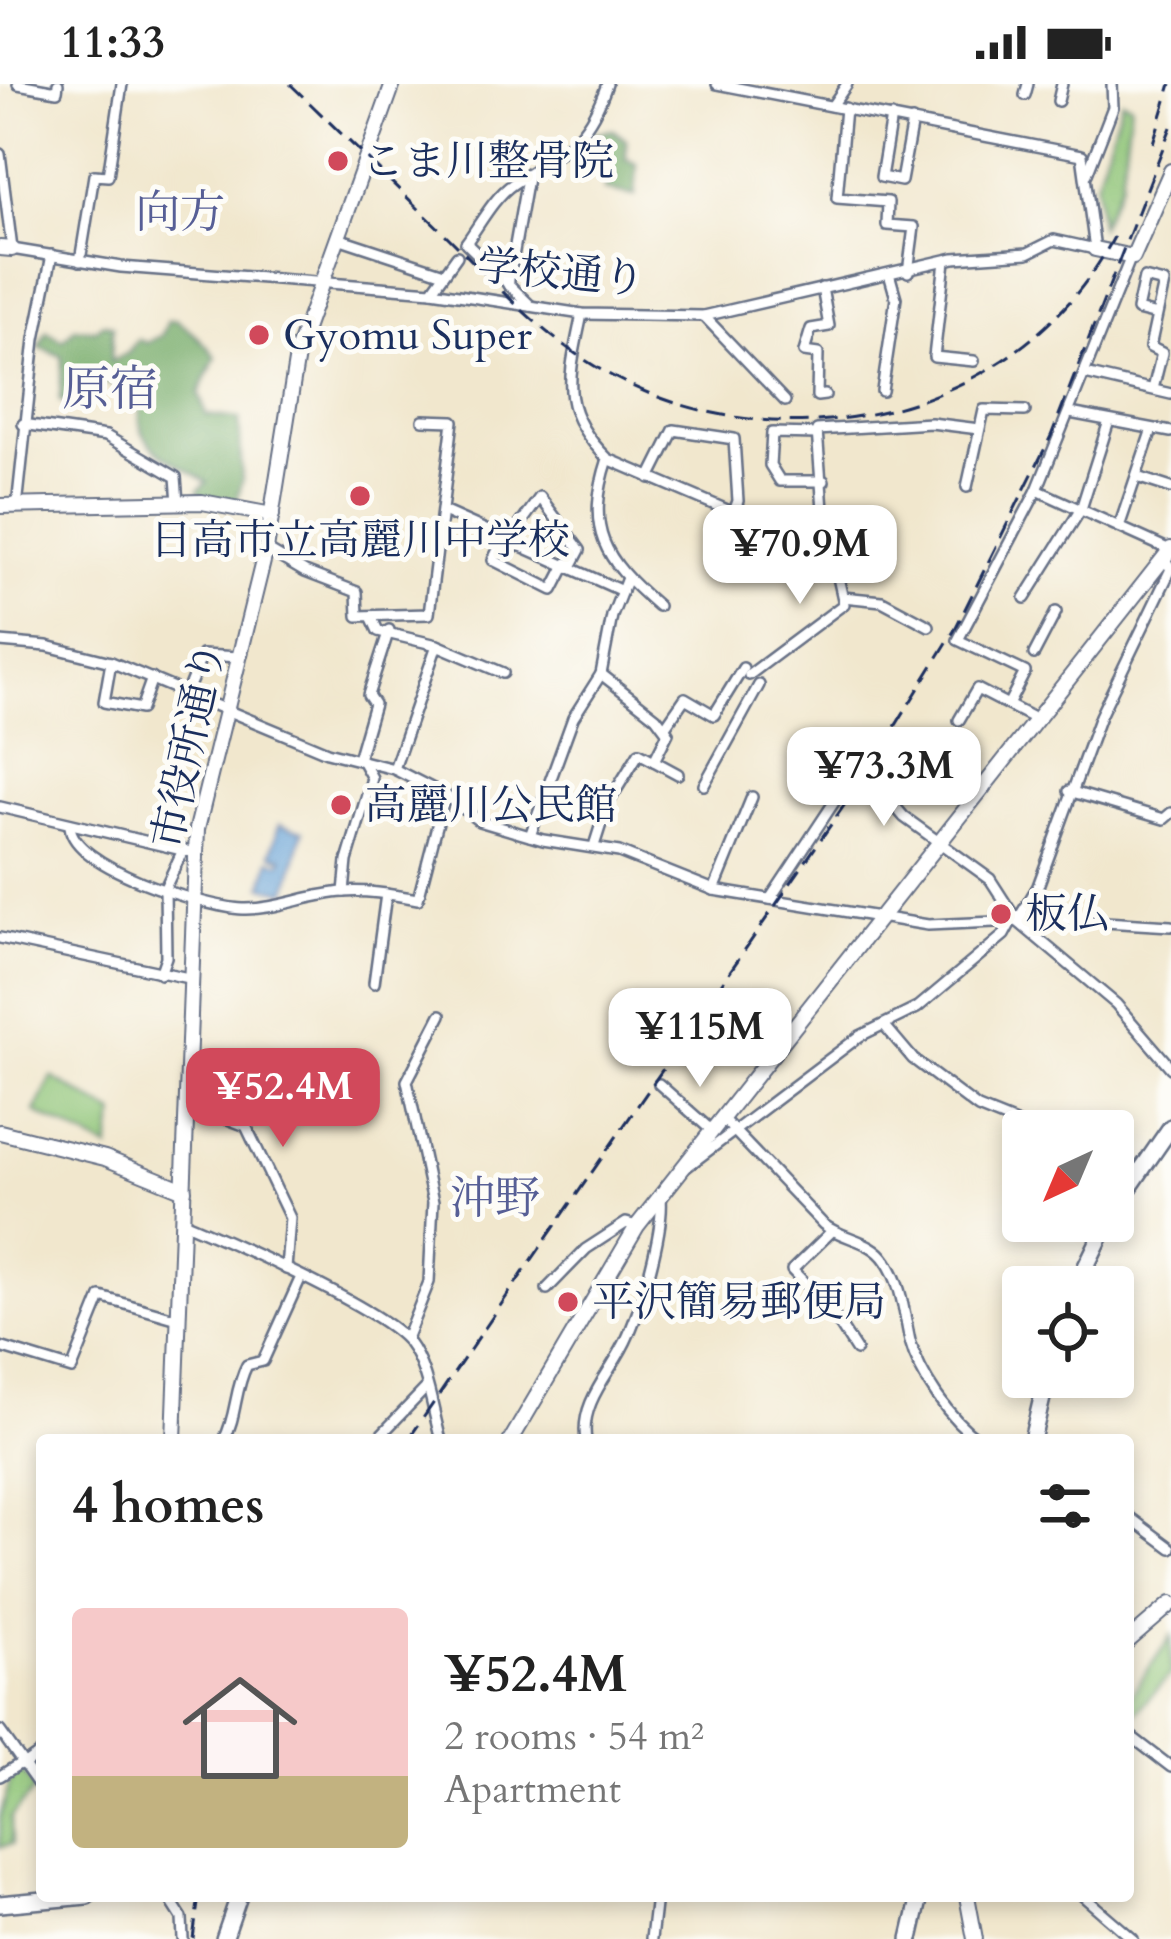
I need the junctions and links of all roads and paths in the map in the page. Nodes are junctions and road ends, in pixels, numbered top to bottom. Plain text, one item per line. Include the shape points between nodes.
1 (18, 84) edge
2 (58, 84) edge
3 (122, 84) edge
4 (394, 84) edge
5 (607, 84) edge
6 (717, 84) edge
7 (847, 84) edge
8 (1062, 84) edge
9 (1112, 84) edge
10 (758, 88) edge
11 (1058, 101) dead end
12 (832, 106) junction
13 (845, 108) junction
14 (891, 117) junction
15 (912, 122) junction
16 (0, 154) edge
17 (1171, 172) edge
18 (1087, 174) junction
19 (527, 178) junction
20 (338, 238) junction
21 (1095, 248) junction
22 (6, 249) edge
23 (52, 255) junction
24 (458, 256) dead end
25 (1130, 260) junction
26 (80, 261) junction
27 (945, 261) junction
28 (908, 272) junction
29 (445, 273) junction
30 (890, 277) junction
31 (322, 281) junction
32 (508, 285) junction
33 (822, 288) junction
34 (432, 291) junction
35 (531, 306) junction
36 (582, 314) junction
37 (1157, 315) dead end
38 (704, 316) junction
39 (974, 361) dead end
40 (1085, 374) junction
41 (1153, 389) junction
42 (882, 391) dead end
43 (1171, 394) edge
44 (826, 395) dead end
45 (785, 401) dead end
46 (1025, 411) dead end
47 (1070, 413) junction
48 (423, 420) dead end
49 (1109, 421) junction
50 (23, 424) junction
51 (1152, 428) junction
52 (980, 429) junction
53 (1171, 432) edge
54 (817, 434) junction
55 (608, 458) junction
56 (650, 478) junction
57 (1140, 478) junction
58 (824, 482) junction
59 (967, 488) dead end
60 (1171, 488) edge
61 (1037, 490) junction
62 (178, 503) junction
63 (0, 506) edge
64 (17, 507) junction
65 (1081, 509) junction
66 (443, 512) junction
67 (733, 514) junction
68 (272, 515) junction
69 (1119, 527) junction
70 (508, 536) junction
71 (827, 537) junction
72 (862, 541) dead end
73 (266, 549) junction
74 (1168, 552) edge
75 (570, 564) junction
76 (627, 578) junction
77 (622, 591) junction
78 (843, 597) junction
79 (1025, 598) dead end
80 (658, 606) dead end
81 (1056, 612) dead end
82 (371, 616) junction
83 (929, 626) dead end
84 (389, 630) junction
85 (0, 642) edge
86 (437, 645) junction
87 (1034, 654) dead end
88 (240, 657) junction
89 (111, 662) junction
90 (503, 673) dead end
91 (601, 674) junction
92 (152, 678) junction
93 (759, 686) dead end
94 (186, 694) junction
95 (1008, 706) junction
96 (226, 710) junction
97 (959, 720) dead end
98 (1036, 720) junction
99 (665, 727) junction
100 (360, 760) junction
101 (654, 761) junction
102 (860, 763) dead end
103 (394, 770) junction
104 (678, 774) dead end
105 (871, 777) dead end
106 (704, 784) dead end
107 (1069, 791) junction
108 (446, 795) junction
109 (752, 796) dead end
110 (0, 808) edge
111 (1171, 813) edge
112 (70, 824) junction
113 (530, 836) junction
114 (938, 843) junction
115 (594, 847) junction
116 (189, 852) junction
117 (165, 888) junction
118 (714, 890) junction
119 (344, 892) junction
120 (386, 894) junction
121 (770, 898) junction
122 (196, 903) junction
123 (880, 918) junction
124 (1016, 920) junction
125 (1171, 926) edge
126 (0, 938) edge
127 (160, 974) junction
128 (193, 979) junction
129 (374, 983) dead end
130 (441, 1015) dead end
131 (885, 1026) junction
132 (1171, 1068) edge
133 (659, 1084) dead end
134 (188, 1104) junction
135 (1002, 1118) edge
136 (716, 1124) junction
137 (1171, 1127) edge
138 (0, 1132) edge
139 (734, 1132) junction
140 (681, 1168) junction
141 (1134, 1179) edge
142 (184, 1190) junction
143 (660, 1195) junction
144 (183, 1222) junction
145 (637, 1226) junction
146 (832, 1232) junction
147 (286, 1269) junction
148 (301, 1277) junction
149 (547, 1289) dead end
150 (178, 1319) junction
151 (406, 1340) junction
152 (0, 1347) edge
153 (856, 1350) dead end
154 (426, 1388) junction
155 (1042, 1398) edge
156 (175, 1434) edge
157 (227, 1434) edge
158 (382, 1434) edge
159 (439, 1434) edge
160 (515, 1434) edge
161 (585, 1434) edge
162 (972, 1434) edge
163 (1033, 1434) edge
164 (1134, 1520) edge
165 (1171, 1548) edge
166 (1171, 1604) edge
167 (1156, 1618) junction
168 (1171, 1626) edge
169 (1134, 1636) edge
170 (0, 1731) edge
171 (1134, 1739) edge
172 (36, 1756) edge
173 (22, 1764) junction
174 (1171, 1767) edge
175 (0, 1776) edge
176 (36, 1782) edge
177 (36, 1901) edge
178 (172, 1902) edge
179 (237, 1902) edge
180 (655, 1902) edge
181 (919, 1902) edge
182 (968, 1902) edge
183 (1090, 1902) edge
184 (0, 1904) edge
185 (183, 1939) edge
186 (224, 1939) edge
187 (651, 1939) edge
188 (910, 1939) edge
189 (975, 1939) edge
190 (1133, 1939) edge

1 - 2 street via 57,91
3 - 26 street via 109,176 94,176
4 - 20 street, 市役所通り
5 - 19 street via 586,132
6 - 10 street
7 - 12 street
8 - 11 street
9 - 18 street via 1113,107
10 - 12 street
12 - 13 street
13 - 14 street
13 - 28 street via 837,198 888,202 887,225 914,227
14 - 15 street
14 - 15 street via 881,177 902,181
15 - 18 street via 1077,153
16 - 22 street
17 - 25 street
18 - 21 street
19 - 32 street
19 - 32 street via 500,198 466,243
20 - 29 street
20 - 31 street, 市役所通り
21 - 25 street
21 - 27 street, 学校通り via 1064,239 1028,253
22 - 23 street, 学校通り
23 - 26 street, 学校通り
23 - 50 street
24 - 29 street
25 - 40 street
26 - 31 street, 学校通り
27 - 28 street, 学校通り
27 - 39 street via 934,357
28 - 30 street, 学校通り
29 - 34 street
30 - 33 street, 学校通り
30 - 42 street via 896,298
31 - 34 street, 学校通り
31 - 68 street, 市役所通り via 294,367
32 - 35 street
33 - 38 street, 学校通り
33 - 44 street via 829,326 811,329 804,352 818,353 818,396
34 - 35 street, 学校通り
35 - 36 street, 学校通り
36 - 38 street, 学校通り
36 - 55 street via 568,401
37 - 41 street via 1150,347 1162,353
38 - 45 street
40 - 41 street
40 - 47 street
41 - 43 street
46 - 52 street via 984,410
47 - 49 street
47 - 61 street
48 - 66 street via 453,421
49 - 51 street
49 - 65 street
50 - 62 street via 106,436 176,477
50 - 64 street
51 - 53 street
51 - 57 street
52 - 54 street via 890,424
52 - 59 street
54 - 58 street
54 - 58 street via 772,433 770,465 779,481
55 - 56 street
55 - 76 street via 595,511 603,546
56 - 67 street
56 - 67 street via 674,430 734,440
57 - 60 street
57 - 69 street
58 - 71 street
61 - 65 street
61 - 95 street via 958,640 1025,672
62 - 64 street
62 - 68 street
63 - 64 street
65 - 69 street
65 - 79 street
66 - 70 street
66 - 82 street via 429,614
67 - 71 street
68 - 73 street, 市役所通り
69 - 74 street
70 - 75 street
70 - 75 street via 493,560 553,590
70 - 75 street via 540,497 580,550
71 - 72 street
71 - 78 street
73 - 82 street via 357,592 358,616
73 - 88 street, 市役所通り
74 - 98 street
74 - 107 street via 1171,569
75 - 77 street
76 - 77 street
76 - 80 street
77 - 91 street
78 - 83 street via 882,602
78 - 99 street via 841,607 746,671 715,715 685,698
81 - 87 street
82 - 84 street via 378,631
84 - 86 street
84 - 100 street via 368,695 374,704
85 - 89 street
86 - 90 street
86 - 103 street
88 - 94 street via 202,655
88 - 96 street, 市役所通り
89 - 92 street
89 - 92 street via 104,702 141,709
91 - 99 street
91 - 113 street via 573,718
92 - 94 street
93 - 106 street
94 - 96 street
95 - 97 street via 976,689
95 - 98 street
96 - 100 street
96 - 116 street, 市役所通り
98 - 114 street
99 - 101 street
100 - 103 street
100 - 119 street via 372,778
101 - 104 street
101 - 115 street via 639,753 607,805
102 - 121 street
103 - 108 street
105 - 114 street
107 - 111 street via 1164,820
107 - 124 street via 1038,886
108 - 113 street via 479,821
108 - 120 street via 418,899
109 - 118 street
110 - 112 street
112 - 116 street
112 - 117 street via 78,848 95,860
113 - 115 street
114 - 123 street
114 - 124 street via 990,879
115 - 118 street
116 - 117 street
116 - 122 street, 市役所通り
117 - 122 street
117 - 127 street
118 - 121 street
119 - 120 street
119 - 122 street via 248,909
120 - 129 street
121 - 123 street
122 - 128 street, 市役所通り
123 - 124 street via 928,925
123 - 136 street
124 - 125 street
124 - 131 street via 966,969
124 - 132 street via 1115,1004
126 - 127 street
127 - 128 street
128 - 134 street, 市役所通り
130 - 151 street via 407,1081 433,1202 429,1282
131 - 135 street via 913,1059
131 - 139 street via 860,1036
133 - 136 street
134 - 142 street, 市役所通り
134 - 147 street via 247,1126 290,1218
136 - 139 street
136 - 140 street
137 - 141 main road
138 - 142 street via 106,1158
139 - 140 street
139 - 146 street
140 - 143 street
142 - 144 street, 市役所通り
143 - 145 street
143 - 161 street via 634,1321 596,1390
144 - 147 street
144 - 150 street, 市役所通り
145 - 149 street via 626,1223 586,1250
145 - 160 street
146 - 153 street via 793,1270
146 - 162 street via 877,1249 889,1264 920,1365
147 - 148 street
148 - 151 street
148 - 157 street via 263,1361 247,1365
150 - 152 street via 101,1297 72,1370
150 - 156 street, 市役所通り
151 - 154 street
154 - 158 street
154 - 159 street
155 - 163 main road
164 - 165 street
166 - 167 street
167 - 168 street
167 - 169 street
170 - 173 street
171 - 174 street
172 - 173 street
173 - 175 street
173 - 176 street
177 - 184 main road
178 - 185 street
179 - 186 main road
180 - 187 street
181 - 188 main road
182 - 189 street
183 - 190 street

